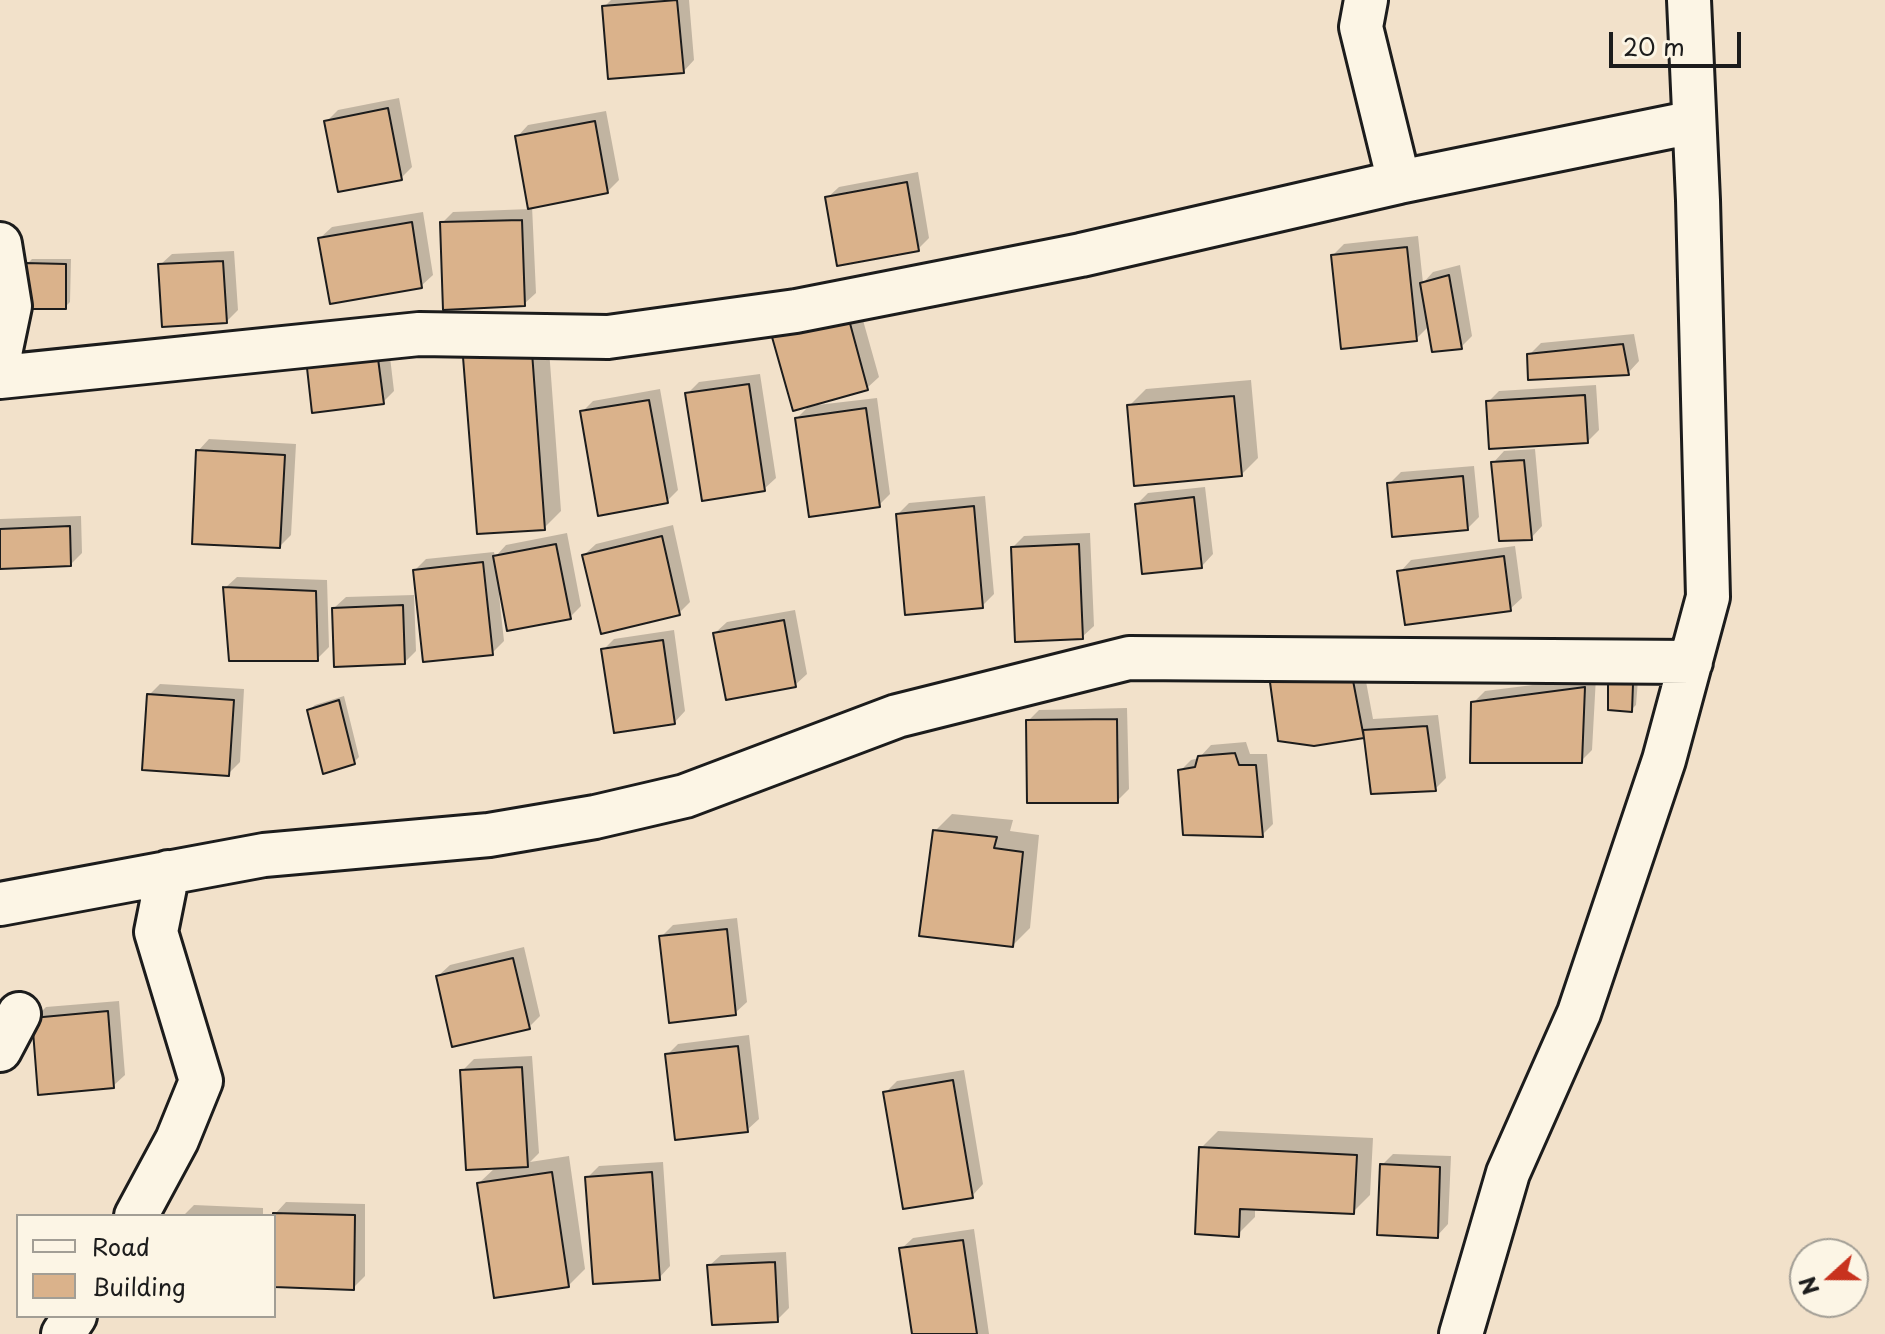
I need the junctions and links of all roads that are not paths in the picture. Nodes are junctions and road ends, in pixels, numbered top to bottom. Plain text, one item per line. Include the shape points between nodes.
1 (1366, 0) edge
2 (1689, 0) edge
3 (1694, 122) junction
4 (1399, 182) junction
5 (0, 244) edge
6 (0, 354) edge
7 (0, 377) edge
8 (1691, 662) junction
9 (168, 872) junction
10 (0, 904) edge
11 (19, 1014) dead end
12 (0, 1050) edge
13 (137, 1214) edge
14 (1461, 1334) edge

1 - 4 street via 1361,27
2 - 3 street
3 - 4 street
3 - 8 street via 1708,597
4 - 7 street via 1081,255 718,322 608,337 419,334
5 - 6 street via 10,306
8 - 9 street via 1129,658 897,716 685,796 595,817 489,835 264,855
8 - 14 street via 1664,760 1579,1013 1508,1173
9 - 10 street
9 - 13 street via 156,932 201,1081
11 - 12 street

